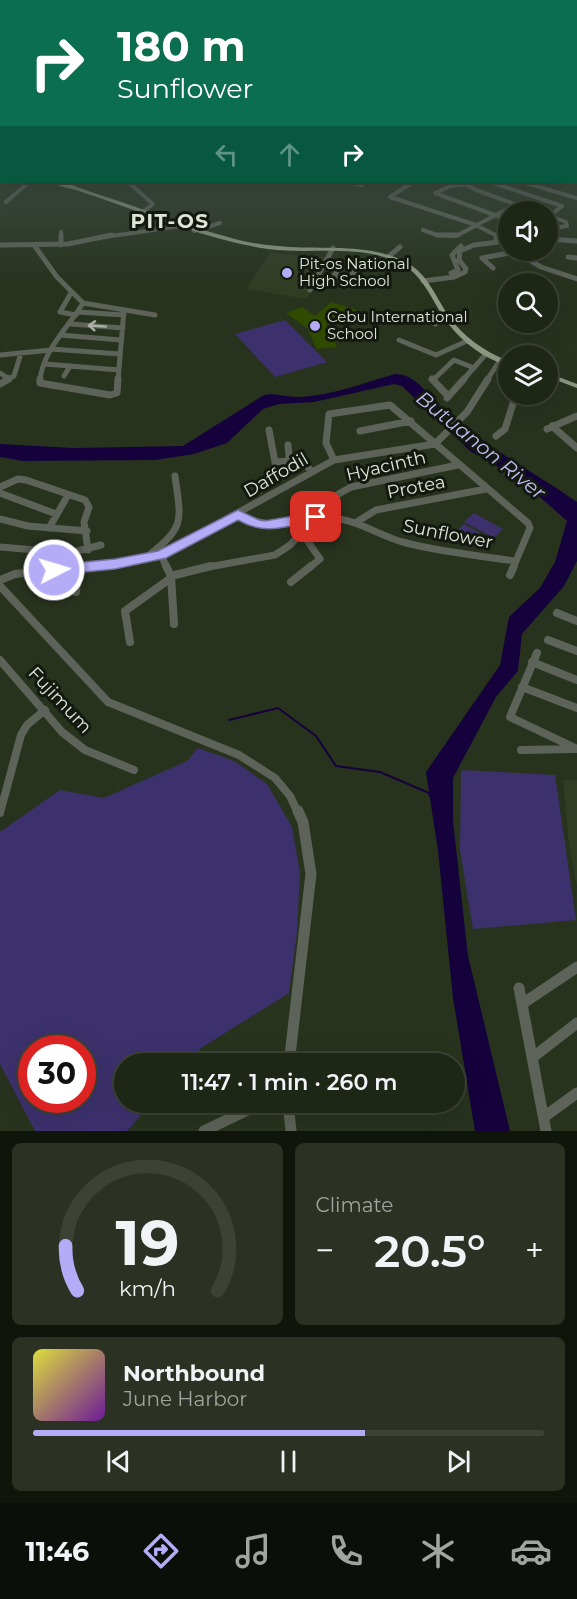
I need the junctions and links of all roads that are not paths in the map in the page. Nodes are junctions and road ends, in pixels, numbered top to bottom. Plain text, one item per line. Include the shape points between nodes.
1 (28, 183) edge
2 (56, 183) edge
3 (129, 183) edge
4 (353, 183) edge
5 (411, 183) edge
6 (460, 183) edge
7 (465, 183) edge
8 (493, 183) edge
9 (528, 183) edge
10 (362, 185) dead end
11 (577, 195) edge
12 (1, 198) edge
13 (11, 198) junction
14 (503, 201) edge
15 (545, 201) edge
16 (6, 202) dead end
17 (136, 209) junction
18 (144, 211) junction
19 (128, 212) dead end
20 (496, 215) joint
21 (558, 218) edge
22 (220, 223) dead end
23 (476, 225) junction
24 (180, 226) junction
25 (558, 227) edge
26 (423, 230) dead end
27 (194, 231) junction
28 (61, 232) dead end
29 (498, 239) joint
30 (558, 239) edge
31 (577, 242) edge
32 (28, 244) junction
33 (0, 245) edge
34 (34, 245) junction
35 (61, 245) junction
36 (400, 247) dead end
37 (333, 248) junction
38 (498, 254) edge
39 (568, 257) dead end
40 (388, 258) junction
41 (577, 258) edge
42 (531, 261) edge
43 (324, 267) junction
44 (358, 268) dead end
45 (492, 268) dead end
46 (57, 277) junction
47 (347, 279) junction
48 (421, 279) junction
49 (577, 279) edge
50 (341, 286) dead end
51 (310, 290) dead end
52 (71, 293) junction
53 (83, 303) junction
54 (124, 313) junction
55 (77, 314) junction
56 (156, 315) dead end
57 (447, 317) junction
58 (71, 324) junction
59 (435, 324) dead end
60 (123, 328) junction
61 (60, 335) junction
62 (87, 338) junction
63 (122, 340) junction
64 (399, 340) dead end
65 (467, 341) junction
66 (51, 350) junction
67 (78, 351) junction
68 (21, 353) junction
69 (120, 354) junction
70 (486, 354) junction
71 (0, 355) edge
72 (498, 359) edge
73 (498, 363) edge
74 (45, 364) junction
75 (70, 366) junction
76 (474, 368) junction
77 (119, 370) junction
78 (0, 373) edge
79 (64, 376) dead end
80 (8, 378) junction
81 (558, 379) edge
82 (0, 384) edge
83 (577, 386) edge
84 (513, 405) edge
85 (577, 416) edge
86 (411, 421) junction
87 (269, 430) dead end
88 (360, 431) dead end
89 (496, 436) dead end
90 (435, 444) junction
91 (288, 445) dead end
92 (577, 448) edge
93 (334, 460) junction
94 (292, 461) junction
95 (458, 465) junction
96 (311, 471) junction
97 (175, 476) dead end
98 (0, 487) edge
99 (486, 489) junction
100 (0, 493) edge
101 (68, 495) junction
102 (56, 514) junction
103 (238, 514) junction
104 (316, 517) junction
105 (0, 519) edge
106 (355, 523) junction
107 (49, 528) junction
108 (87, 531) junction
109 (302, 533) junction
110 (101, 545) dead end
111 (0, 547) edge
112 (88, 550) junction
113 (161, 555) junction
114 (147, 557) junction
115 (516, 561) junction
116 (78, 568) junction
117 (510, 575) dead end
118 (171, 577) junction
119 (0, 580) edge
120 (291, 582) dead end
121 (0, 586) edge
122 (76, 592) dead end
123 (557, 614) dead end
124 (577, 621) edge
125 (174, 624) dead end
126 (548, 640) dead end
127 (130, 642) dead end
128 (577, 651) edge
129 (537, 653) dead end
130 (0, 660) edge
131 (532, 662) junction
132 (577, 680) edge
133 (522, 687) junction
134 (577, 708) edge
135 (45, 710) junction
136 (577, 749) edge
137 (521, 750) dead end
138 (134, 770) dead end
139 (0, 813) edge
140 (577, 967) edge
141 (519, 988) dead end
142 (522, 1004) junction
143 (577, 1023) edge
144 (290, 1053) edge
145 (532, 1058) junction
146 (577, 1093) edge
147 (241, 1113) edge
148 (289, 1113) edge
149 (544, 1118) junction
150 (204, 1131) edge
151 (291, 1131) edge
152 (546, 1131) edge

1 - 13 street
2 - 17 main road
3 - 18 street via 153,204
4 - 10 street
5 - 23 street via 390,197
6 - 20 street via 435,193
7 - 14 street
8 - 15 street
9 - 11 street
12 - 13 street
13 - 16 street
17 - 18 main road
17 - 19 street
18 - 24 main road
20 - 23 street
21 - 25 street via 567,226
22 - 27 street
23 - 26 street via 456,236
23 - 29 street
24 - 27 main road
24 - 35 street
27 - 37 main road via 261,247
28 - 35 street
29 - 48 street via 473,244 458,254 465,272
30 - 31 street
32 - 33 street
32 - 34 street
32 - 46 street
34 - 35 street
34 - 46 street
36 - 40 street
37 - 40 main road
37 - 43 street
38 - 45 street via 481,258
39 - 41 street
40 - 48 main road via 407,265
42 - 49 street
43 - 47 street via 339,267 334,276
43 - 51 street
44 - 47 street
46 - 52 street
47 - 50 street
48 - 57 main road
52 - 53 street
52 - 55 street via 60,312
53 - 54 street
53 - 55 street
54 - 55 street
54 - 56 street
54 - 60 street
55 - 58 street
57 - 59 street
57 - 65 main road
60 -> 58 street
58 - 61 street
60 - 63 street
61 - 62 street
61 - 66 street
62 - 63 street
62 - 67 street
63 - 69 street
64 - 65 street via 436,356
65 - 70 main road
66 - 67 street
66 - 68 street
66 - 74 street
67 - 69 street
68 - 71 street
68 - 80 street via 14,376
69 - 77 street
70 - 72 main road
70 - 76 street
73 - 90 street via 460,421
74 - 75 street
74 - 77 street via 40,382 113,395 117,393
75 - 77 street
75 - 79 street
76 - 76 street via 454,360 432,379 447,398
78 - 80 street
80 - 82 street
81 - 83 main road
84 - 89 street via 505,429
85 - 92 street via 550,428
86 - 88 street
86 - 90 street, Sunflower
86 - 93 street, Sunflower via 390,405 329,414 326,443
87 - 94 street via 275,462
90 - 93 street, Daffodil
90 - 95 street, Sunflower
91 - 94 street
93 - 96 street, Daffodil
94 - 96 street via 302,460
95 - 99 street, Sunflower
95 - 104 street, Hyacinth via 351,487 321,504
96 - 103 street, Daffodil
97 - 114 street via 180,525 172,537
98 - 101 street via 18,479
99 - 106 street, Protea via 376,510
99 - 115 street, Sunflower via 528,523 530,528
100 - 102 street
101 - 102 street
101 - 108 street via 88,503 84,522
102 - 107 street
103 - 104 street, Sunflower via 265,526
103 - 113 street, Daffodil
104 - 106 street, Sunflower
104 - 109 street, Hyacinth
105 - 107 street via 15,525
106 - 115 street, Sunflower via 406,543
107 - 108 street
108 - 112 street
109 - 118 street, Hyacinth via 275,555
109 - 120 street via 320,559
110 - 112 street
111 - 112 street
113 - 114 street, Daffodil
113 - 118 street
114 - 116 street, Daffodil
115 - 117 street, Sunflower
116 - 119 street, Daffodil via 18,574
116 - 122 street
118 - 125 street
118 - 127 street, Hyacinth via 125,611
121 - 144 street via 108,702 239,755 274,778 291,796 303,822 311,874
123 - 124 street
126 - 128 street
129 - 131 street
130 - 135 street, Fujimum
131 - 132 street
131 - 133 street
133 - 134 street
133 - 136 street via 510,717
135 - 138 street, Fujimum via 62,732 85,750
135 - 139 street via 21,735
136 - 137 street
140 - 142 street
141 - 142 street
142 - 145 street
143 - 145 street
145 - 149 street
146 - 149 street
147 - 150 street
148 - 151 street
149 - 152 street

